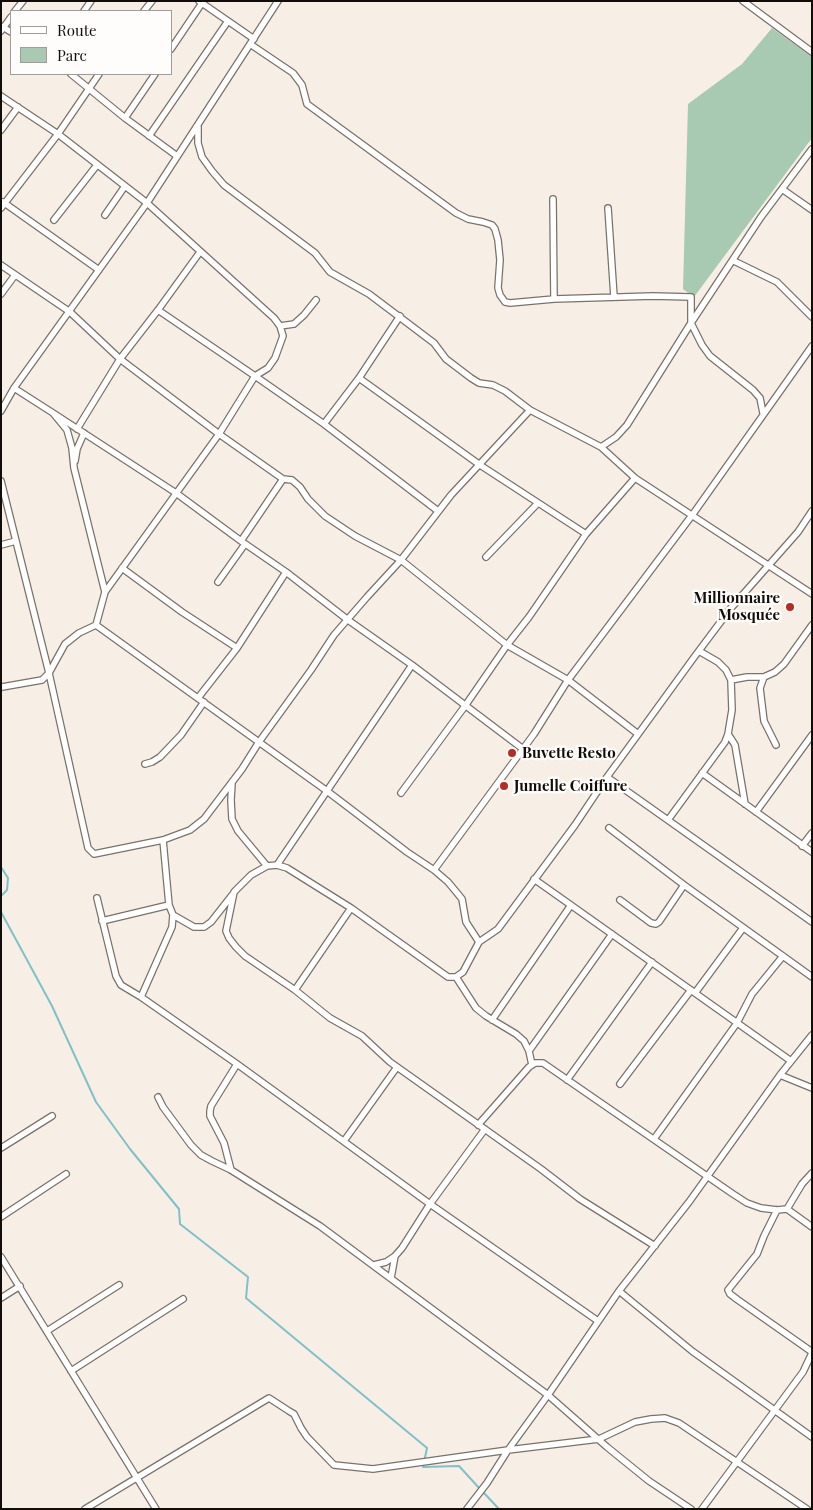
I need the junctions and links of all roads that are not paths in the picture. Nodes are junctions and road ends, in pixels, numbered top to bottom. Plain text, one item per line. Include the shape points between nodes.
1 (743, 1) edge
2 (201, 2) edge
3 (274, 2) edge
4 (10, 18) edge
5 (228, 21) junction
6 (2, 28) edge
7 (252, 42) junction
8 (172, 47) edge
9 (812, 52) edge
10 (72, 75) edge
11 (98, 75) edge
12 (154, 75) edge
13 (89, 88) junction
14 (1, 96) edge
15 (18, 107) junction
16 (125, 118) junction
17 (198, 127) junction
18 (1, 130) edge
19 (58, 134) junction
20 (149, 136) junction
21 (812, 149) edge
22 (177, 156) junction
23 (97, 165) junction
24 (125, 186) junction
25 (782, 189) junction
26 (554, 198) dead end
27 (2, 204) edge
28 (147, 204) junction
29 (608, 208) dead end
30 (812, 210) edge
31 (105, 215) dead end
32 (54, 220) dead end
33 (200, 252) junction
34 (734, 260) junction
35 (1, 265) edge
36 (99, 270) junction
37 (15, 274) junction
38 (1, 294) edge
39 (614, 297) junction
40 (554, 299) junction
41 (316, 300) dead end
42 (158, 310) junction
43 (70, 312) junction
44 (400, 316) junction
45 (812, 317) edge
46 (691, 323) junction
47 (280, 326) junction
48 (812, 346) edge
49 (120, 360) junction
50 (256, 376) junction
51 (359, 378) junction
52 (14, 388) junction
53 (530, 410) junction
54 (1, 411) edge
55 (53, 413) junction
56 (763, 413) junction
57 (324, 424) junction
58 (77, 429) junction
59 (84, 433) junction
60 (219, 434) junction
61 (601, 447) junction
62 (480, 465) junction
63 (74, 468) junction
64 (635, 478) junction
65 (283, 479) junction
66 (1, 481) edge
67 (176, 493) junction
68 (538, 503) junction
69 (438, 511) junction
70 (812, 511) edge
71 (693, 514) junction
72 (586, 534) junction
73 (16, 541) junction
74 (243, 542) junction
75 (1, 545) edge
76 (486, 557) dead end
77 (401, 560) junction
78 (769, 565) junction
79 (122, 568) junction
80 (286, 572) junction
81 (218, 582) dead end
82 (104, 592) junction
83 (812, 594) edge
84 (348, 620) junction
85 (96, 625) junction
86 (812, 625) edge
87 (507, 645) junction
88 (237, 648) junction
89 (699, 651) junction
90 (412, 665) junction
91 (48, 673) junction
92 (764, 677) junction
93 (568, 680) junction
94 (731, 680) junction
95 (2, 687) edge
96 (198, 698) junction
97 (204, 702) junction
98 (465, 706) junction
99 (638, 734) junction
100 (728, 734) junction
101 (812, 735) edge
102 (259, 742) junction
103 (776, 745) dead end
104 (523, 748) junction
105 (145, 764) dead end
106 (702, 773) junction
107 (607, 776) junction
108 (232, 782) junction
109 (327, 791) junction
110 (401, 793) dead end
111 (745, 804) junction
112 (756, 812) junction
113 (668, 820) junction
114 (609, 828) dead end
115 (812, 833) edge
116 (163, 840) junction
117 (802, 846) junction
118 (812, 852) edge
119 (277, 865) junction
120 (267, 866) junction
121 (434, 870) junction
122 (534, 879) junction
123 (684, 885) junction
124 (234, 892) junction
125 (97, 898) dead end
126 (620, 900) dead end
127 (169, 905) junction
128 (571, 905) junction
129 (351, 908) junction
130 (173, 915) junction
131 (102, 921) junction
132 (812, 922) edge
133 (743, 928) junction
134 (612, 934) junction
135 (479, 942) junction
136 (783, 956) junction
137 (652, 962) junction
138 (812, 976) edge
139 (456, 977) junction
140 (295, 990) junction
141 (693, 992) junction
142 (141, 997) junction
143 (492, 1020) junction
144 (737, 1023) junction
145 (812, 1035) edge
146 (529, 1051) junction
147 (791, 1061) junction
148 (237, 1064) junction
149 (532, 1065) junction
150 (398, 1067) junction
151 (780, 1075) junction
152 (567, 1080) junction
153 (620, 1084) dead end
154 (812, 1088) edge
155 (158, 1098) dead end
156 (52, 1116) dead end
157 (478, 1125) junction
158 (485, 1129) junction
159 (654, 1139) junction
160 (344, 1141) junction
161 (1, 1148) edge
162 (231, 1170) junction
163 (812, 1173) edge
164 (66, 1174) dead end
165 (707, 1175) junction
166 (430, 1204) junction
167 (777, 1210) junction
168 (787, 1210) junction
169 (1, 1217) edge
170 (812, 1227) edge
171 (655, 1246) junction
172 (395, 1256) junction
173 (1, 1257) edge
174 (374, 1265) junction
175 (391, 1278) junction
176 (119, 1285) dead end
177 (20, 1286) junction
178 (620, 1291) junction
179 (1, 1298) edge
180 (183, 1299) dead end
181 (598, 1322) junction
182 (47, 1331) junction
183 (812, 1353) edge
184 (72, 1371) junction
185 (548, 1394) junction
186 (775, 1410) junction
187 (812, 1436) edge
188 (599, 1439) junction
189 (508, 1450) junction
190 (737, 1461) junction
191 (136, 1477) junction
192 (85, 1509) edge
193 (156, 1509) edge
194 (467, 1509) edge
195 (691, 1509) edge
196 (702, 1509) edge
197 (807, 1509) edge

1 - 9 street
2 - 5 street
2 - 8 street
3 - 7 street
4 - 6 street
5 - 7 street
5 - 20 street
7 - 17 street
7 - 40 street via 293,73 302,85 307,104 456,213 492,225 498,240 498,288 502,300 510,303
10 - 13 street
11 - 13 street
12 - 16 street
13 - 16 street
13 - 19 street
14 - 15 street
15 - 18 street
15 - 19 street
16 - 20 street
17 - 22 street
17 - 44 street via 202,157 224,185 315,253 330,272
19 - 23 street
19 - 27 street
20 - 22 street
21 - 25 street
22 - 28 street
23 - 24 street
23 - 32 street
24 - 28 street
24 - 31 street
25 - 30 street
25 - 34 street
26 - 40 street
27 - 36 street
28 - 33 street
28 - 36 street
29 - 39 street
33 - 42 street
33 - 47 street
34 - 45 street via 776,282
34 - 46 street
35 - 37 street
36 - 43 street
37 - 38 street
37 - 43 street
39 - 40 street
39 - 46 street via 691,297
41 - 47 street via 294,324
42 - 49 street
42 - 50 street
43 - 49 street
43 - 52 street
44 - 51 street
44 - 53 street via 471,378 505,391
46 - 56 street via 710,356 760,398
46 - 61 street via 627,425 616,438
47 - 50 street via 283,336 276,358
48 - 56 street
49 - 58 street
49 - 60 street
50 - 57 street
50 - 60 street
51 - 57 street
51 - 62 street
52 - 54 street
52 - 55 street
53 - 61 street
53 - 62 street
55 - 58 street
55 - 63 street via 67,430
56 - 71 street
57 - 69 street
58 - 59 street
59 - 63 street
59 - 67 street
60 - 65 street
60 - 67 street
61 - 64 street
62 - 68 street
62 - 69 street
63 - 82 street
64 - 71 street
64 - 72 street
65 - 74 street
65 - 77 street via 292,480 300,487 325,516
66 - 73 street
67 - 74 street
67 - 79 street
68 - 72 street
68 - 76 street
69 - 77 street
70 - 78 street
71 - 78 street
71 - 93 street
72 - 87 street
73 - 75 street
73 - 91 street
74 - 80 street
74 - 81 street
77 - 84 street
77 - 87 street
78 - 83 street
78 - 89 street
79 - 82 street
79 - 88 street
80 - 84 street
80 - 88 street
82 - 85 street
84 - 90 street
84 - 102 street
85 - 91 street via 65,644
85 - 96 street
86 - 92 street via 784,664
87 - 93 street
87 - 98 street
88 - 96 street
89 - 94 street via 718,662
89 - 99 street
90 - 98 street
90 - 109 street
91 - 95 street via 42,680
91 - 116 street via 90,852 94,854
92 - 94 street
92 - 103 street via 760,688 764,721
93 - 99 street
93 - 104 street
94 - 100 street via 732,710
96 - 97 street
97 - 102 street
97 - 105 street via 181,735 160,757
98 - 104 street
98 - 110 street
99 - 107 street
100 - 106 street
100 - 111 street via 735,745
101 - 112 street
102 - 108 street
102 - 109 street
104 - 121 street
106 - 111 street
106 - 113 street
107 - 113 street
107 - 122 street
108 - 116 street via 204,819 190,830
108 - 120 street via 232,819
109 - 119 street
109 - 121 street
111 - 112 street
112 - 117 street
113 - 132 street
114 - 123 street
115 - 117 street
116 - 127 street
117 - 118 street
119 - 120 street
119 - 129 street
120 - 124 street via 251,875
121 - 135 street via 462,899 466,922
122 - 128 street
122 - 135 street via 498,929
123 - 126 street via 656,924
123 - 133 street
124 - 130 street via 204,927 194,927
124 - 140 street via 226,931 229,938 245,956
125 - 131 street
127 - 130 street
127 - 131 street
128 - 134 street
128 - 143 street
129 - 139 street via 448,977
129 - 140 street
130 - 142 street via 172,927
131 - 142 street via 116,976 121,985
133 - 136 street
133 - 141 street
134 - 137 street
134 - 146 street
135 - 139 street via 463,972
136 - 138 street
136 - 144 street via 752,994
137 - 141 street
137 - 152 street
139 - 143 street via 476,1008
140 - 150 street via 330,1018 362,1036
141 - 144 street
141 - 153 street
142 - 148 street
143 - 146 street via 516,1034
144 - 147 street
144 - 159 street
145 - 147 street
146 - 149 street
147 - 151 street
148 - 160 street
148 - 162 street via 210,1111
149 - 152 street via 543,1063
149 - 157 street
150 - 157 street
150 - 160 street
151 - 154 street
151 - 165 street
152 - 159 street
155 - 162 street via 201,1154
156 - 161 street
157 - 158 street
158 - 166 street
158 - 171 street via 580,1200
159 - 165 street
160 - 166 street
162 - 174 street via 320,1226
163 - 168 street
164 - 169 street
165 - 167 street via 747,1203
165 - 171 street
166 - 172 street
166 - 181 street
167 - 168 street
167 - 183 street via 757,1254 728,1290
168 - 170 street
171 - 178 street
172 - 174 street
172 - 175 street
173 - 177 street
174 - 175 street
175 - 185 street
176 - 182 street
177 - 179 street
177 - 182 street
178 - 181 street
178 - 186 street via 685,1346
180 - 184 street
181 - 185 street
182 - 184 street
183 - 186 street via 803,1372
184 - 191 street
185 - 188 street
185 - 189 street
186 - 187 street
186 - 190 street
188 - 189 street
188 - 190 street via 635,1422 665,1418 679,1422
188 - 195 street via 648,1481
189 - 191 street via 373,1469 334,1465 308,1437 294,1414 269,1398
189 - 194 street
190 - 196 street
190 - 197 street
191 - 192 street
191 - 193 street

